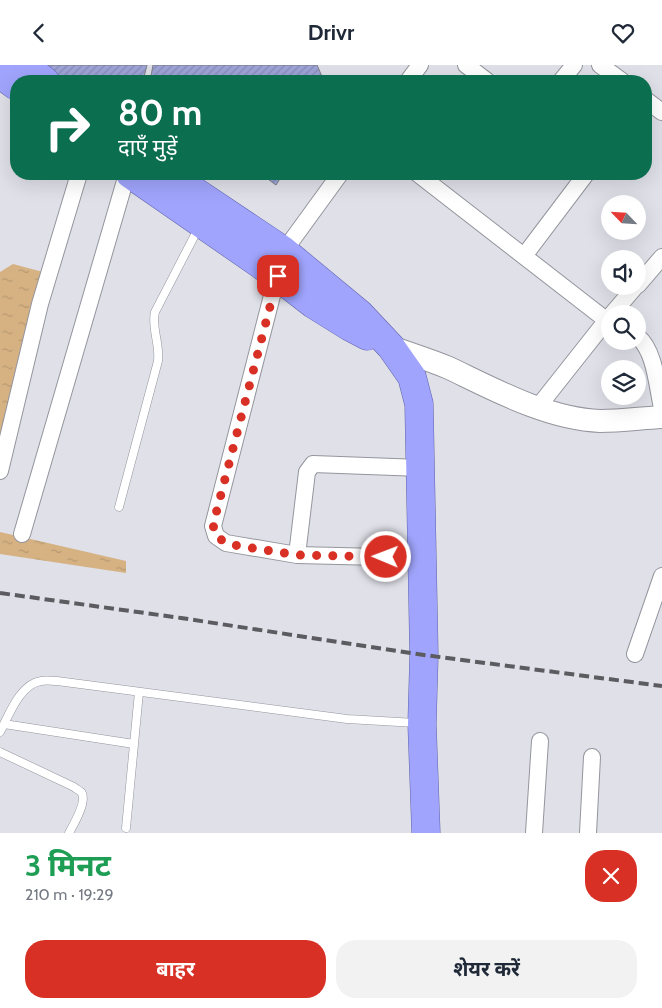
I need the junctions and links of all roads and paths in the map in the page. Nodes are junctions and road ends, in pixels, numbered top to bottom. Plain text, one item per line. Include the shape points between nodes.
1 (24, 65) edge
2 (466, 65) edge
3 (574, 65) edge
4 (600, 65) edge
5 (37, 75) edge
6 (478, 75) edge
7 (566, 75) edge
8 (614, 75) edge
9 (652, 104) edge
10 (662, 112) edge
11 (77, 180) edge
12 (126, 180) edge
13 (137, 180) edge
14 (177, 180) edge
15 (336, 180) edge
16 (426, 180) edge
17 (581, 180) edge
18 (202, 223) junction
19 (524, 256) junction
20 (662, 257) edge
21 (281, 263) junction
22 (646, 276) edge
23 (629, 295) edge
24 (620, 305) edge
25 (601, 312) edge
26 (601, 328) edge
27 (646, 346) edge
28 (391, 347) junction
29 (538, 407) junction
30 (662, 407) edge
31 (662, 417) edge
32 (420, 468) junction
33 (0, 471) edge
34 (119, 507) dead end
35 (22, 534) dead end
36 (297, 555) junction
37 (422, 558) junction
38 (662, 577) edge
39 (635, 653) dead end
40 (139, 692) junction
41 (4, 724) junction
42 (422, 724) junction
43 (0, 732) edge
44 (540, 741) dead end
45 (134, 744) junction
46 (0, 751) edge
47 (592, 757) dead end
48 (126, 828) dead end
49 (69, 833) edge
50 (426, 833) edge
51 (534, 833) edge
52 (588, 833) edge

1 - 5 highway
2 - 6 street
3 - 7 street
4 - 8 street
9 - 10 street
11 - 33 street via 40,305
12 - 35 street
13 - 18 highway
14 - 21 highway
15 - 21 street
16 - 19 street
17 - 19 street
18 - 21 highway
18 - 34 lane via 155,312 158,361
19 - 25 street
20 - 22 street
21 - 28 highway via 360,314
21 - 36 street via 213,525 216,536 226,543
23 - 24 street
26 - 29 street
27 - 30 street
28 - 29 main road
28 - 32 highway via 412,377 419,404
29 - 31 main road via 600,421
32 - 36 street via 313,464 307,473
32 - 37 highway
36 - 37 street
37 - 42 highway
38 - 39 street
40 - 41 lane via 40,681 27,687
40 - 42 lane via 347,719
40 - 45 lane
41 - 43 lane
41 - 45 lane
42 - 50 highway
44 - 51 street
45 - 48 lane
46 - 49 lane via 81,792 84,798
47 - 52 street

